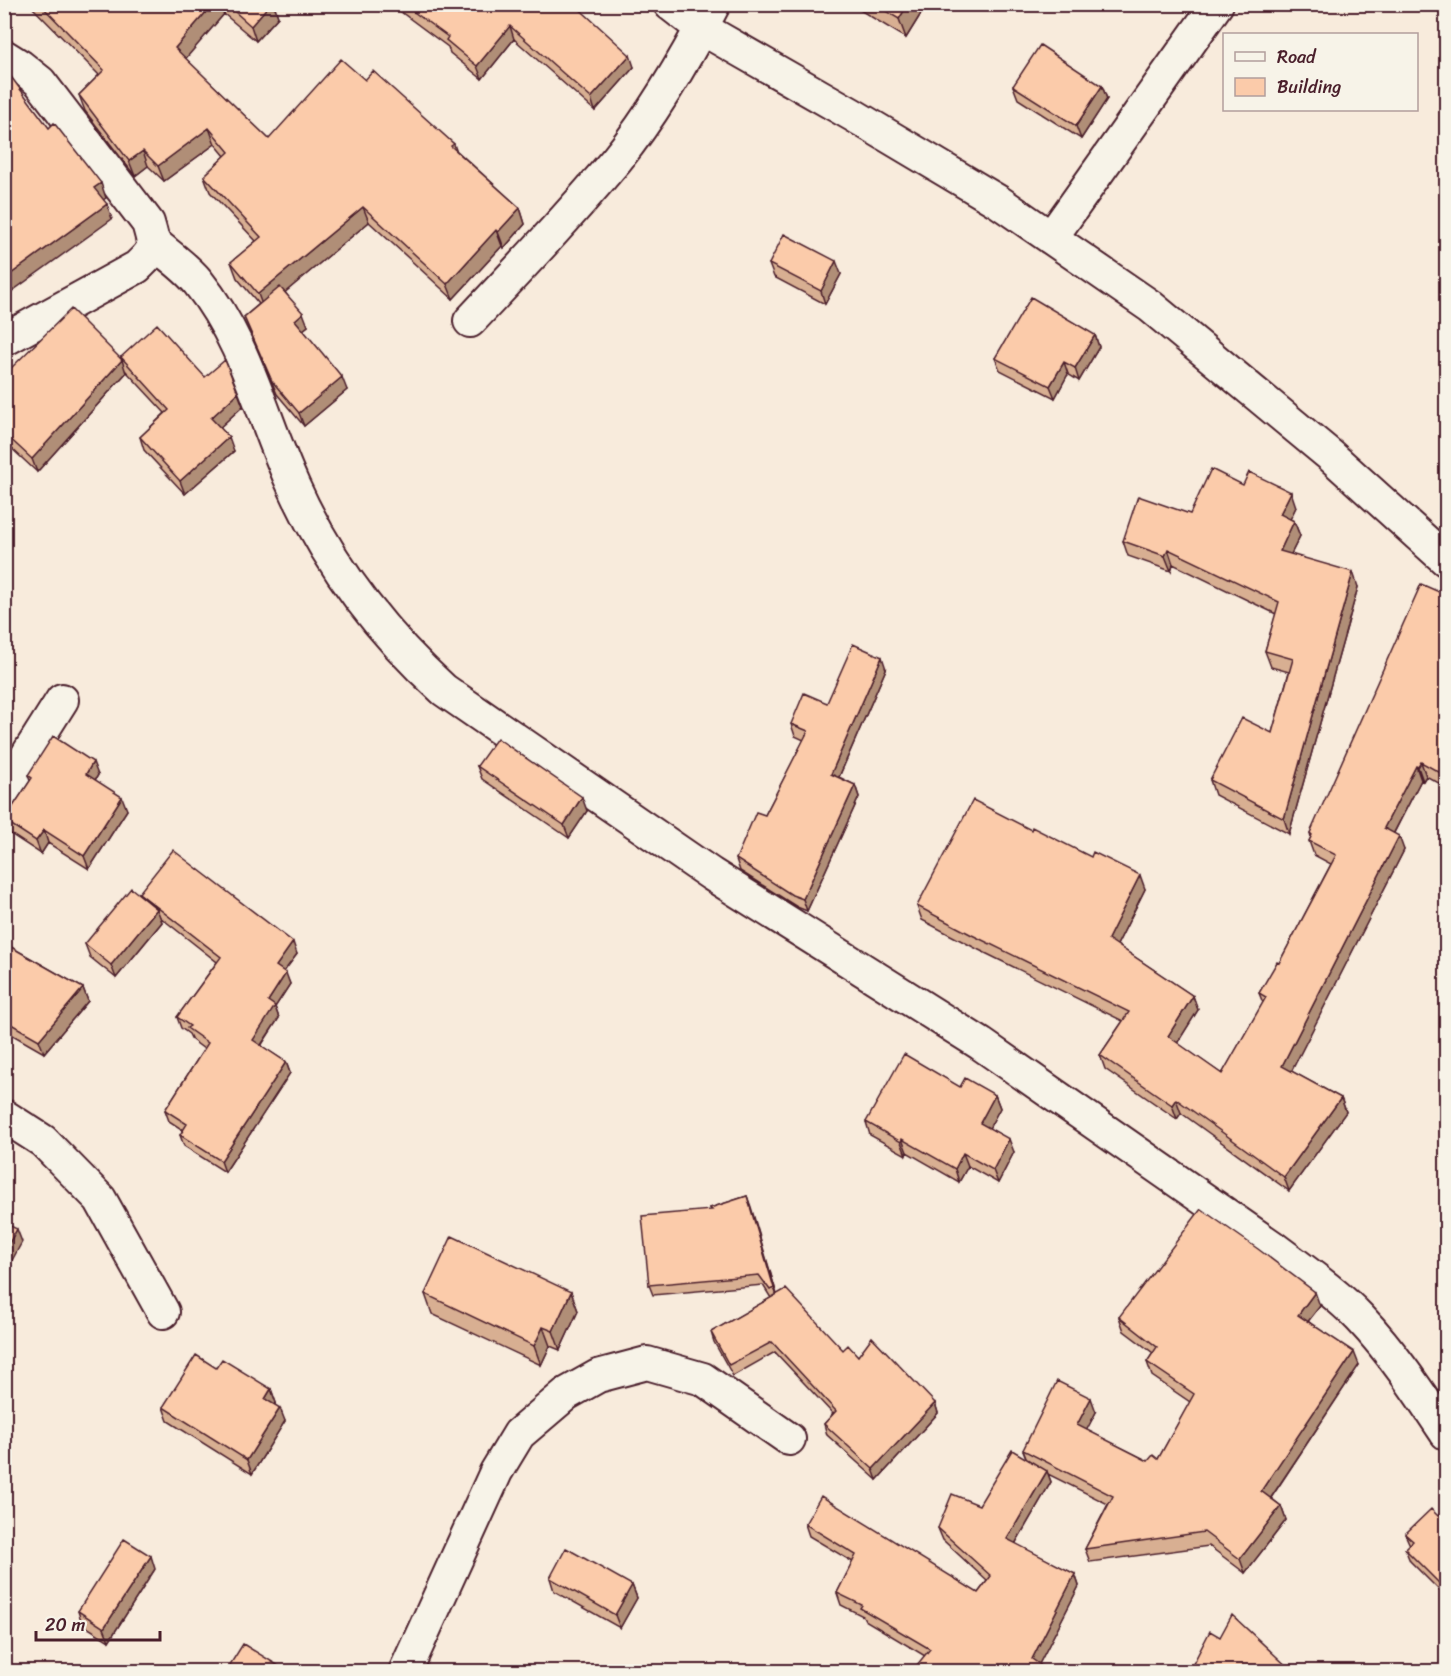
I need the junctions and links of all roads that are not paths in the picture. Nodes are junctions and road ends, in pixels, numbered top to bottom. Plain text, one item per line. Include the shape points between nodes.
1 (670, 4) edge
2 (1217, 4) edge
3 (708, 16) edge
4 (4, 56) edge
5 (1051, 238) junction
6 (154, 243) junction
7 (470, 321) dead end
8 (4, 340) edge
9 (1446, 560) edge
10 (62, 700) dead end
11 (4, 792) edge
12 (4, 1116) edge
13 (163, 1312) dead end
14 (1446, 1433) edge
15 (789, 1439) dead end
16 (405, 1671) edge

1 - 3 street
2 - 5 street
3 - 5 street
3 - 7 street via 669,86 618,157
4 - 6 street via 40,82 148,223
5 - 9 street via 1150,306 1330,456
6 - 8 street via 149,256 137,267
6 - 14 street via 197,281 227,325 314,528 376,619 413,662 444,690 711,874 971,1037 1274,1248 1360,1318
10 - 11 street
12 - 13 street via 43,1141 100,1199
15 - 16 street via 703,1379 647,1364 598,1376 566,1394 519,1434 496,1472

